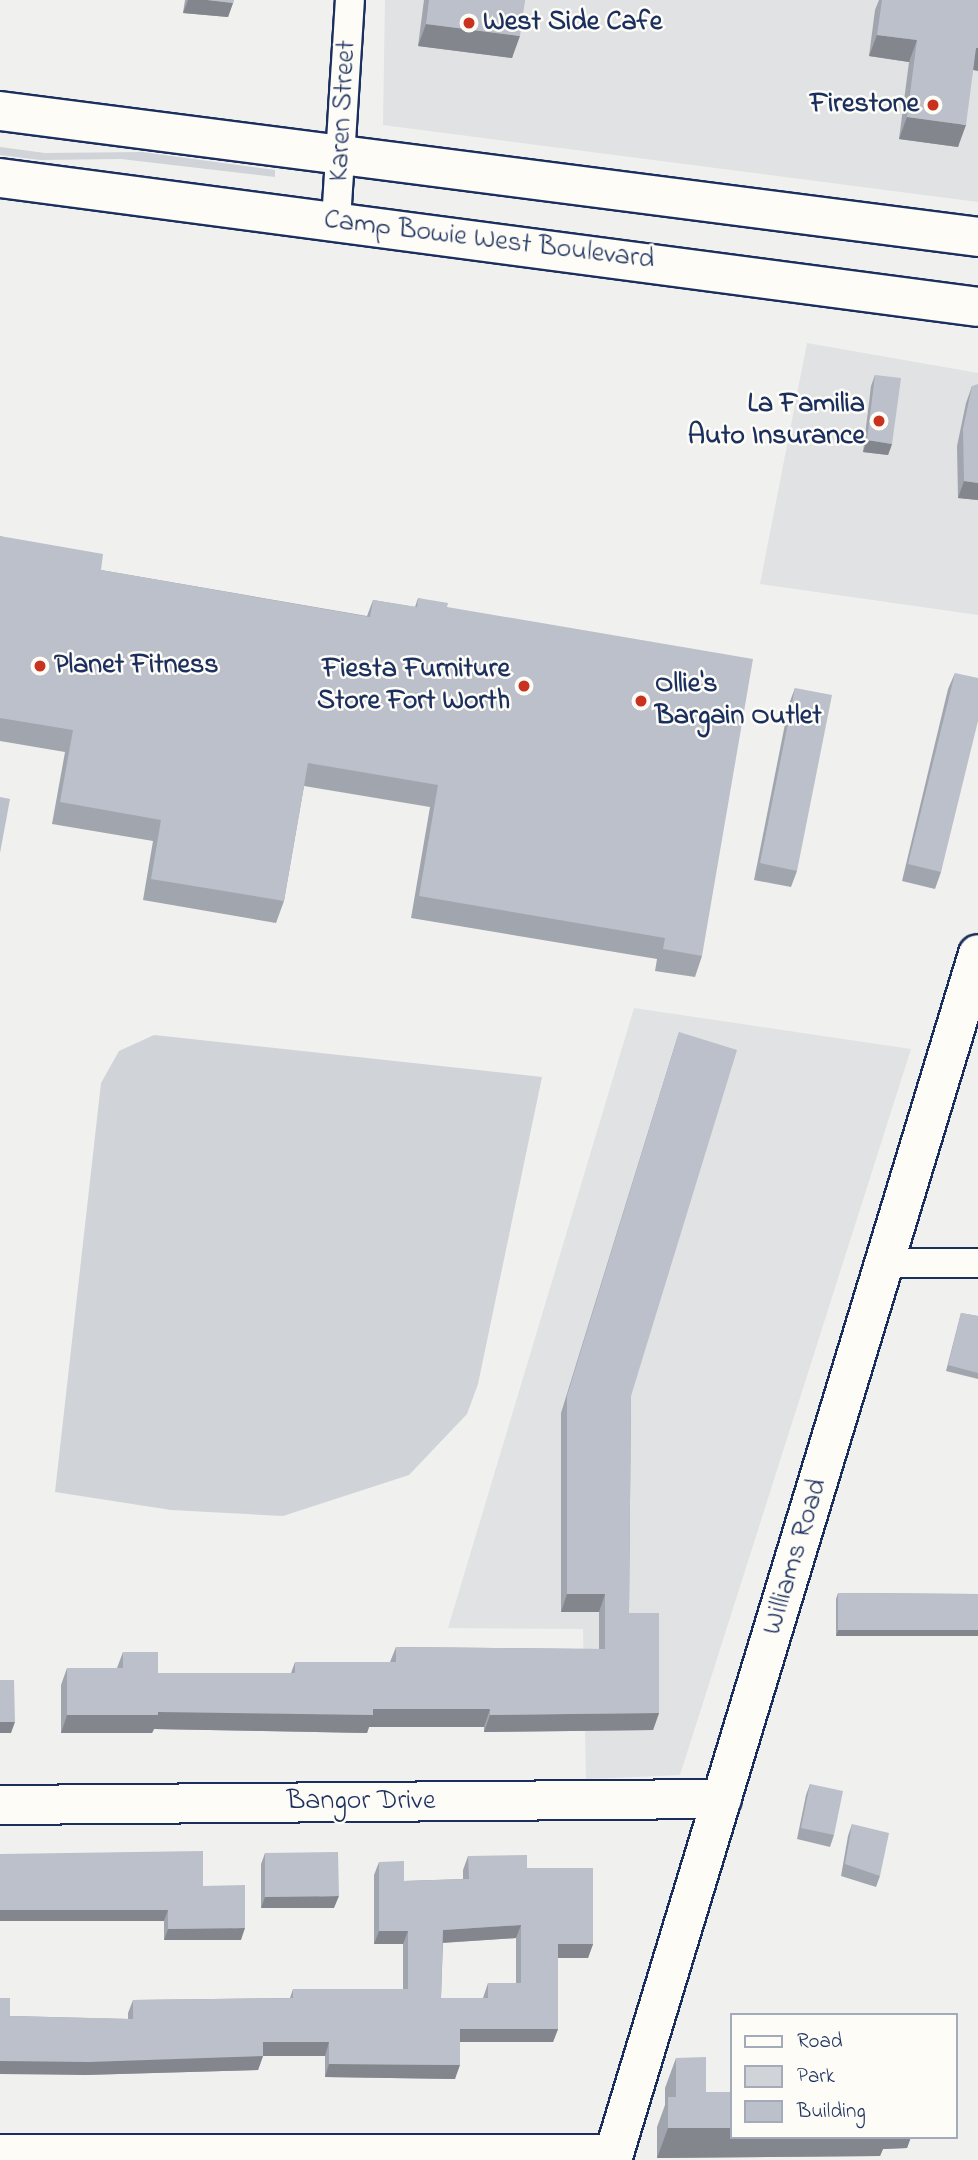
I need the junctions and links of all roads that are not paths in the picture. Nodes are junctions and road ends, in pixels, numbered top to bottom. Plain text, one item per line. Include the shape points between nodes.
1 (350, 0) edge
2 (0, 111) edge
3 (343, 155) junction
4 (0, 178) edge
5 (336, 221) junction
6 (978, 237) edge
7 (978, 307) edge
8 (978, 954) edge
9 (886, 1263) junction
10 (978, 1263) edge
11 (722, 1799) junction
12 (0, 1805) edge
13 (0, 2149) edge
14 (614, 2154) edge

1 - 3 street, Karen Street
2 - 3 main road
3 - 5 street, Karen Street
3 - 6 main road
4 - 5 main road, Camp Bowie West Boulevard
5 - 7 main road, Camp Bowie West Boulevard
8 - 9 main road, Williams Road
9 - 10 street
9 - 11 main road, Williams Road
11 - 12 main road, Bangor Drive
11 - 14 main road, Williams Road
13 - 14 street

